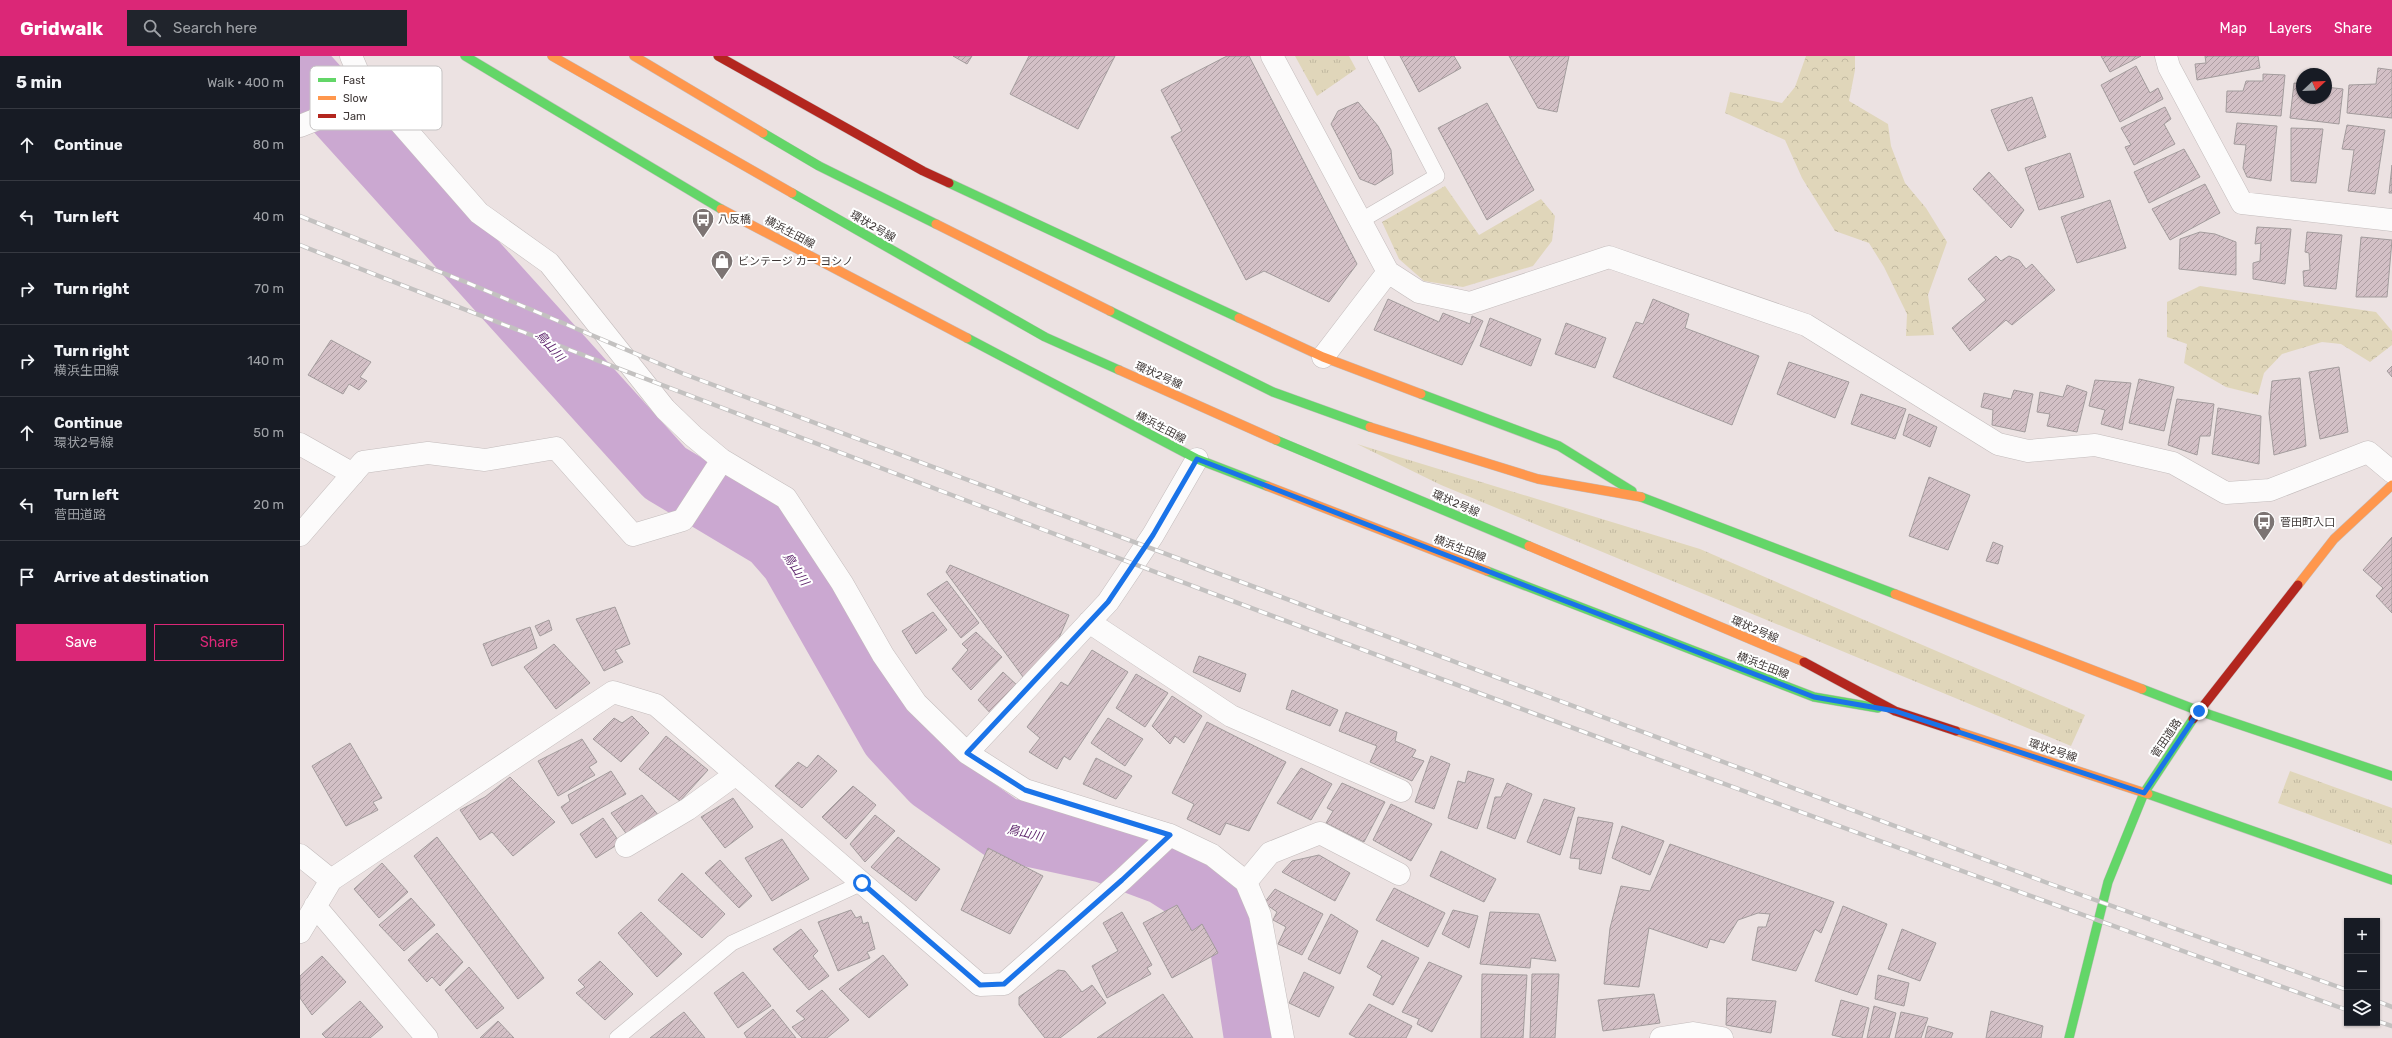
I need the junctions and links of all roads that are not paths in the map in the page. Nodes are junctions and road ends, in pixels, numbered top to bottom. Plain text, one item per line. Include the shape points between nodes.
1 (350, 56) edge
2 (465, 56) edge
3 (552, 56) edge
4 (634, 56) edge
5 (718, 56) edge
6 (1272, 56) edge
7 (1375, 56) edge
8 (2166, 56) edge
9 (355, 66) edge
10 (406, 130) edge
11 (2392, 220) edge
12 (1360, 221) junction
13 (1388, 272) junction
14 (1323, 356) junction
15 (300, 444) edge
16 (1197, 459) junction
17 (722, 460) junction
18 (2392, 472) edge
19 (353, 474) junction
20 (2392, 485) edge
21 (1642, 497) junction
22 (300, 535) edge
23 (1089, 622) junction
24 (1895, 711) junction
25 (2199, 711) junction
26 (967, 753) junction
27 (736, 774) junction
28 (2392, 776) edge
29 (1401, 791) dead end
30 (2144, 793) junction
31 (1170, 835) junction
32 (626, 846) dead end
33 (300, 855) edge
34 (1399, 874) dead end
35 (331, 880) junction
36 (2392, 880) edge
37 (1246, 882) junction
38 (862, 883) junction
39 (315, 906) junction
40 (300, 932) edge
41 (427, 1038) edge
42 (617, 1038) edge
43 (1283, 1038) edge
44 (1662, 1038) edge
45 (1722, 1038) edge
46 (2069, 1038) edge

1 - 9 street
2 - 16 main road, 横浜生田線 via 713,205
3 - 24 main road, 環状2号線 via 1045,338 1269,437 1808,664
4 - 21 main road via 819,166 1273,392 1386,432 1538,479
5 - 14 main road via 923,171
6 - 12 street
7 - 12 lane via 1437,176
8 - 11 street via 2169,67 2242,203
10 - 17 street via 479,213 548,263 665,408
12 - 13 street
13 - 14 street
13 - 18 street via 1419,292 1470,303 1609,257 1806,325 1998,444 2028,451 2095,445 2173,463 2226,493 2270,490 2368,452
14 - 21 main road via 1559,446
15 - 19 street
16 - 23 street via 1149,541 1108,602
16 - 24 main road, 横浜生田線 via 1814,697
17 - 19 street via 683,520 633,535 556,448 485,460 428,453 363,462
17 - 26 street via 786,498 842,583 883,655 916,703
19 - 22 street
20 - 25 main road, 菅田道路 via 2334,539
21 - 25 main road
23 - 26 street
23 - 29 street via 1232,716
24 - 30 main road, 環状2号線
25 - 28 main road
25 - 30 main road, 菅田道路
26 - 31 street via 1025,790
27 - 32 street via 688,809
27 - 35 street via 656,705 613,692
27 - 38 street
30 - 36 main road, 環状2号線
30 - 46 main road, 菅田道路 via 2108,882
31 - 37 street via 1212,855
31 - 38 street via 1004,984 980,985
33 - 35 street
34 - 37 street via 1320,833 1270,853
35 - 39 street
37 - 43 street via 1260,915
38 - 42 lane via 732,943
39 - 40 street
39 - 41 street
44 - 45 street via 1693,1033

